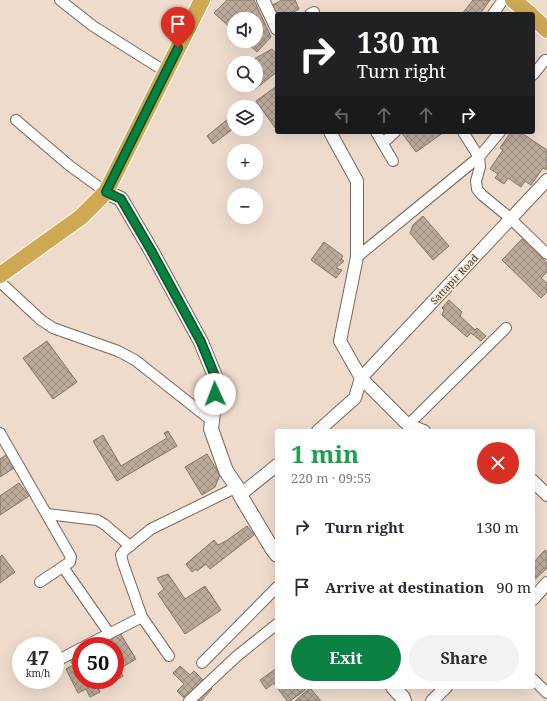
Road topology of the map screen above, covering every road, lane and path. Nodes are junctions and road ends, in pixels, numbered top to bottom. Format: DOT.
graph roads {
  1 [pos="60,0"];
  2 [pos="202,0"];
  3 [pos="263,0"];
  4 [pos="503,0"];
  5 [pos="494,12"];
  6 [pos="535,20"];
  7 [pos="275,25"];
  8 [pos="547,30"];
  9 [pos="547,60"];
  10 [pos="166,72"];
  11 [pos="535,72"];
  12 [pos="16,120"];
  13 [pos="331,134"];
  14 [pos="377,134"];
  15 [pos="394,134"];
  16 [pos="464,134"];
  17 [pos="498,134"];
  18 [pos="383,143"];
  19 [pos="479,157"];
  20 [pos="393,161"];
  21 [pos="547,180"];
  22 [pos="106,192"];
  23 [pos="510,218"];
  24 [pos="547,254"];
  25 [pos="357,257"];
  26 [pos="0,275"];
  27 [pos="0,282"];
  28 [pos="506,328"];
  29 [pos="361,378"];
  30 [pos="212,421"];
  31 [pos="408,425"];
  32 [pos="320,429"];
  33 [pos="419,429"];
  34 [pos="0,433"];
  35 [pos="275,466"];
  36 [pos="535,483"];
  37 [pos="239,491"];
  38 [pos="547,495"];
  39 [pos="46,514"];
  40 [pos="130,546"];
  41 [pos="275,552"];
  42 [pos="63,567"];
  43 [pos="40,582"];
  44 [pos="547,583"];
  45 [pos="275,589"];
  46 [pos="535,597"];
  47 [pos="142,617"];
  48 [pos="275,626"];
  49 [pos="109,633"];
  50 [pos="102,637"];
  51 [pos="169,656"];
  52 [pos="202,664"];
  53 [pos="535,681"];
  54 [pos="395,689"];
  55 [pos="444,689"];
  56 [pos="547,693"];
  57 [pos="188,701"];
  58 [pos="404,701"];
  59 [pos="432,701"];
  1 -- 10 [label="street"];
  2 -- 10 [label="highway"];
  3 -- 7 [label="street"];
  4 -- 5 [label="street"];
  6 -- 8 [label="highway"];
  9 -- 11 [label="street"];
  10 -- 22 [label="highway"];
  12 -- 22 [label="street"];
  13 -- 25 [label="street"];
  14 -- 18 [label="street"];
  15 -- 18 [label="street"];
  16 -- 19 [label="street"];
  17 -- 19 [label="street"];
  18 -- 20 [label="street"];
  19 -- 23 [label="street"];
  19 -- 25 [label="street"];
  21 -- 23 [label="street, Sattapir Road"];
  22 -- 26 [label="highway"];
  22 -- 30 [label="main road"];
  23 -- 24 [label="street"];
  23 -- 29 [label="street, Sattapir Road"];
  25 -- 29 [label="street"];
  27 -- 30 [label="street"];
  28 -- 31 [label="street"];
  29 -- 31 [label="street"];
  29 -- 32 [label="street"];
  30 -- 37 [label="main road"];
  31 -- 33 [label="street"];
  34 -- 39 [label="street"];
  35 -- 37 [label="street"];
  36 -- 38 [label="street"];
  37 -- 40 [label="street"];
  37 -- 41 [label="main road"];
  39 -- 40 [label="street"];
  39 -- 42 [label="street"];
  40 -- 47 [label="street"];
  42 -- 43 [label="street"];
  42 -- 49 [label="street"];
  44 -- 46 [label="street"];
  45 -- 52 [label="street"];
  47 -- 49 [label="street"];
  47 -- 51 [label="street"];
  48 -- 57 [label="street"];
  49 -- 50 [label="street"];
  53 -- 56 [label="street"];
  54 -- 58 [label="main road"];
  55 -- 59 [label="street"];
}
